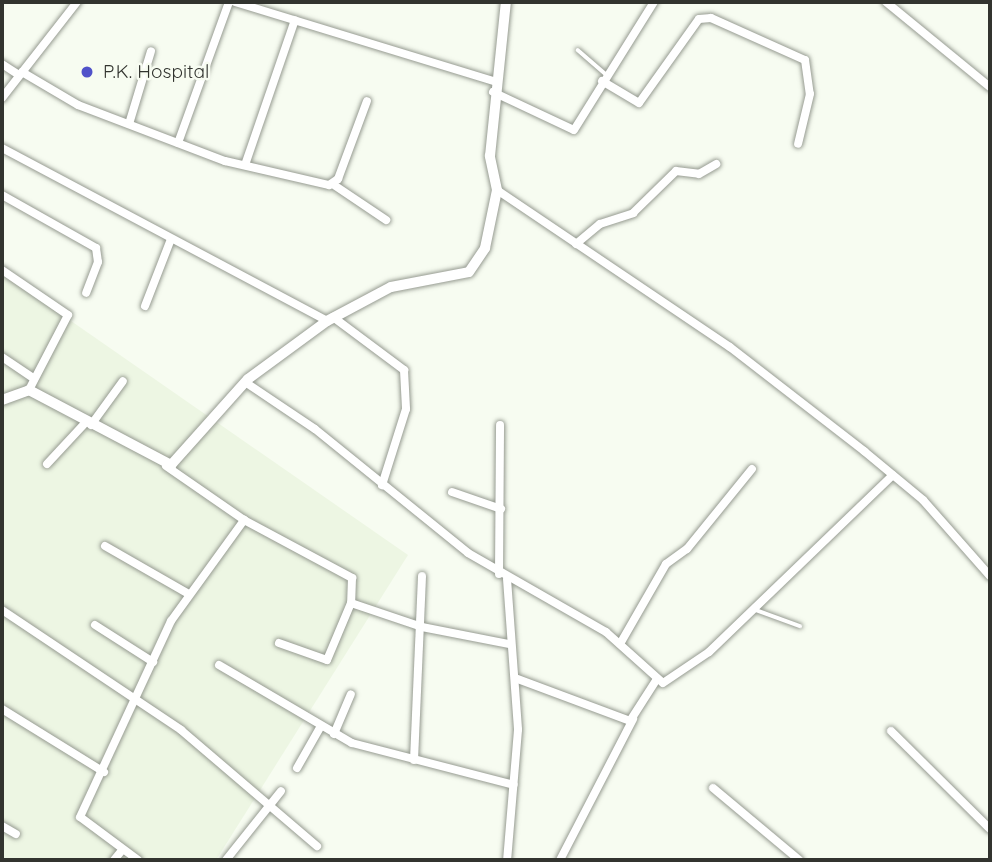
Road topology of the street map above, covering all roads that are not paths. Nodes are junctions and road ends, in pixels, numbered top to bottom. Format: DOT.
graph roads {
  1 [pos="77,2"];
  2 [pos="229,2"];
  3 [pos="235,2"];
  4 [pos="506,2"];
  5 [pos="654,2"];
  6 [pos="886,2"];
  7 [pos="295,20"];
  8 [pos="578,50"];
  9 [pos="151,51"];
  10 [pos="2,64"];
  11 [pos="20,74"];
  12 [pos="604,78"];
  13 [pos="493,86"];
  14 [pos="990,87"];
  15 [pos="2,97"];
  16 [pos="367,101"];
  17 [pos="129,124"];
  18 [pos="178,143"];
  19 [pos="798,144"];
  20 [pos="2,148"];
  21 [pos="716,164"];
  22 [pos="244,165"];
  23 [pos="334,185"];
  24 [pos="498,190"];
  25 [pos="2,195"];
  26 [pos="386,220"];
  27 [pos="171,239"];
  28 [pos="576,244"];
  29 [pos="2,270"];
  30 [pos="86,293"];
  31 [pos="145,306"];
  32 [pos="330,319"];
  33 [pos="2,357"];
  34 [pos="32,377"];
  35 [pos="123,381"];
  36 [pos="245,382"];
  37 [pos="29,390"];
  38 [pos="2,400"];
  39 [pos="89,423"];
  40 [pos="500,425"];
  41 [pos="47,464"];
  42 [pos="166,466"];
  43 [pos="752,468"];
  44 [pos="893,475"];
  45 [pos="382,485"];
  46 [pos="452,492"];
  47 [pos="500,509"];
  48 [pos="244,520"];
  49 [pos="105,546"];
  50 [pos="422,576"];
  51 [pos="503,576"];
  52 [pos="990,576"];
  53 [pos="187,593"];
  54 [pos="351,603"];
  55 [pos="754,609"];
  56 [pos="2,610"];
  57 [pos="95,625"];
  58 [pos="422,626"];
  59 [pos="800,626"];
  60 [pos="279,643"];
  61 [pos="620,643"];
  62 [pos="509,644"];
  63 [pos="153,662"];
  64 [pos="219,665"];
  65 [pos="515,678"];
  66 [pos="657,679"];
  67 [pos="351,694"];
  68 [pos="136,700"];
  69 [pos="2,709"];
  70 [pos="633,719"];
  71 [pos="321,726"];
  72 [pos="891,731"];
  73 [pos="334,734"];
  74 [pos="414,760"];
  75 [pos="297,768"];
  76 [pos="104,772"];
  77 [pos="514,785"];
  78 [pos="713,788"];
  79 [pos="281,791"];
  80 [pos="267,807"];
  81 [pos="2,826"];
  82 [pos="990,829"];
  83 [pos="16,834"];
  84 [pos="317,846"];
  85 [pos="122,850"];
  86 [pos="114,860"];
  87 [pos="138,860"];
  88 [pos="226,860"];
  89 [pos="507,860"];
  90 [pos="560,860"];
  91 [pos="799,860"];
  1 -- 11 [label="street"];
  2 -- 18 [label="street"];
  3 -- 7 [label="street"];
  4 -- 13 [label="street"];
  5 -- 12 [label="street"];
  6 -- 14 [label="street"];
  7 -- 13 [label="street"];
  7 -- 22 [label="street"];
  8 -- 12 [label="lane"];
  9 -- 17 [label="street"];
  10 -- 11 [label="street"];
  11 -- 15 [label="street"];
  11 -- 17 [label="street"];
  12 -- 13 [label="street"];
  12 -- 19 [label="street"];
  13 -- 24 [label="street"];
  16 -- 23 [label="street"];
  17 -- 18 [label="street"];
  18 -- 22 [label="street"];
  20 -- 27 [label="street"];
  21 -- 28 [label="street"];
  22 -- 23 [label="street"];
  23 -- 26 [label="street"];
  24 -- 28 [label="street"];
  24 -- 32 [label="street"];
  25 -- 30 [label="street"];
  27 -- 31 [label="street"];
  27 -- 32 [label="street"];
  28 -- 44 [label="street"];
  29 -- 34 [label="street"];
  32 -- 36 [label="street"];
  32 -- 45 [label="street"];
  33 -- 34 [label="street"];
  34 -- 37 [label="street"];
  35 -- 39 [label="street"];
  36 -- 42 [label="street"];
  36 -- 45 [label="street"];
  37 -- 38 [label="street"];
  37 -- 39 [label="street"];
  39 -- 41 [label="street"];
  39 -- 42 [label="street"];
  40 -- 47 [label="street"];
  42 -- 48 [label="street"];
  43 -- 61 [label="street"];
  44 -- 52 [label="street"];
  44 -- 55 [label="street"];
  45 -- 51 [label="street"];
  46 -- 47 [label="street"];
  47 -- 51 [label="street"];
  48 -- 53 [label="street"];
  48 -- 54 [label="street"];
  49 -- 53 [label="street"];
  50 -- 58 [label="street"];
  51 -- 61 [label="street"];
  51 -- 62 [label="street"];
  53 -- 63 [label="street"];
  54 -- 58 [label="street"];
  54 -- 60 [label="street"];
  55 -- 59 [label="lane"];
  55 -- 66 [label="street"];
  56 -- 68 [label="street"];
  57 -- 63 [label="street"];
  58 -- 62 [label="street"];
  58 -- 74 [label="street"];
  61 -- 66 [label="street"];
  62 -- 65 [label="street"];
  63 -- 68 [label="street"];
  64 -- 71 [label="street"];
  65 -- 70 [label="street"];
  65 -- 77 [label="street"];
  66 -- 70 [label="street"];
  67 -- 73 [label="street"];
  68 -- 76 [label="street"];
  68 -- 80 [label="street"];
  69 -- 76 [label="street"];
  70 -- 90 [label="street"];
  71 -- 73 [label="street"];
  71 -- 75 [label="street"];
  72 -- 82 [label="street"];
  73 -- 74 [label="street"];
  74 -- 77 [label="street"];
  76 -- 85 [label="street"];
  77 -- 89 [label="street"];
  78 -- 91 [label="street"];
  79 -- 80 [label="street"];
  80 -- 84 [label="street"];
  80 -- 88 [label="street"];
  81 -- 83 [label="street"];
  85 -- 86 [label="street"];
  85 -- 87 [label="street"];
}
